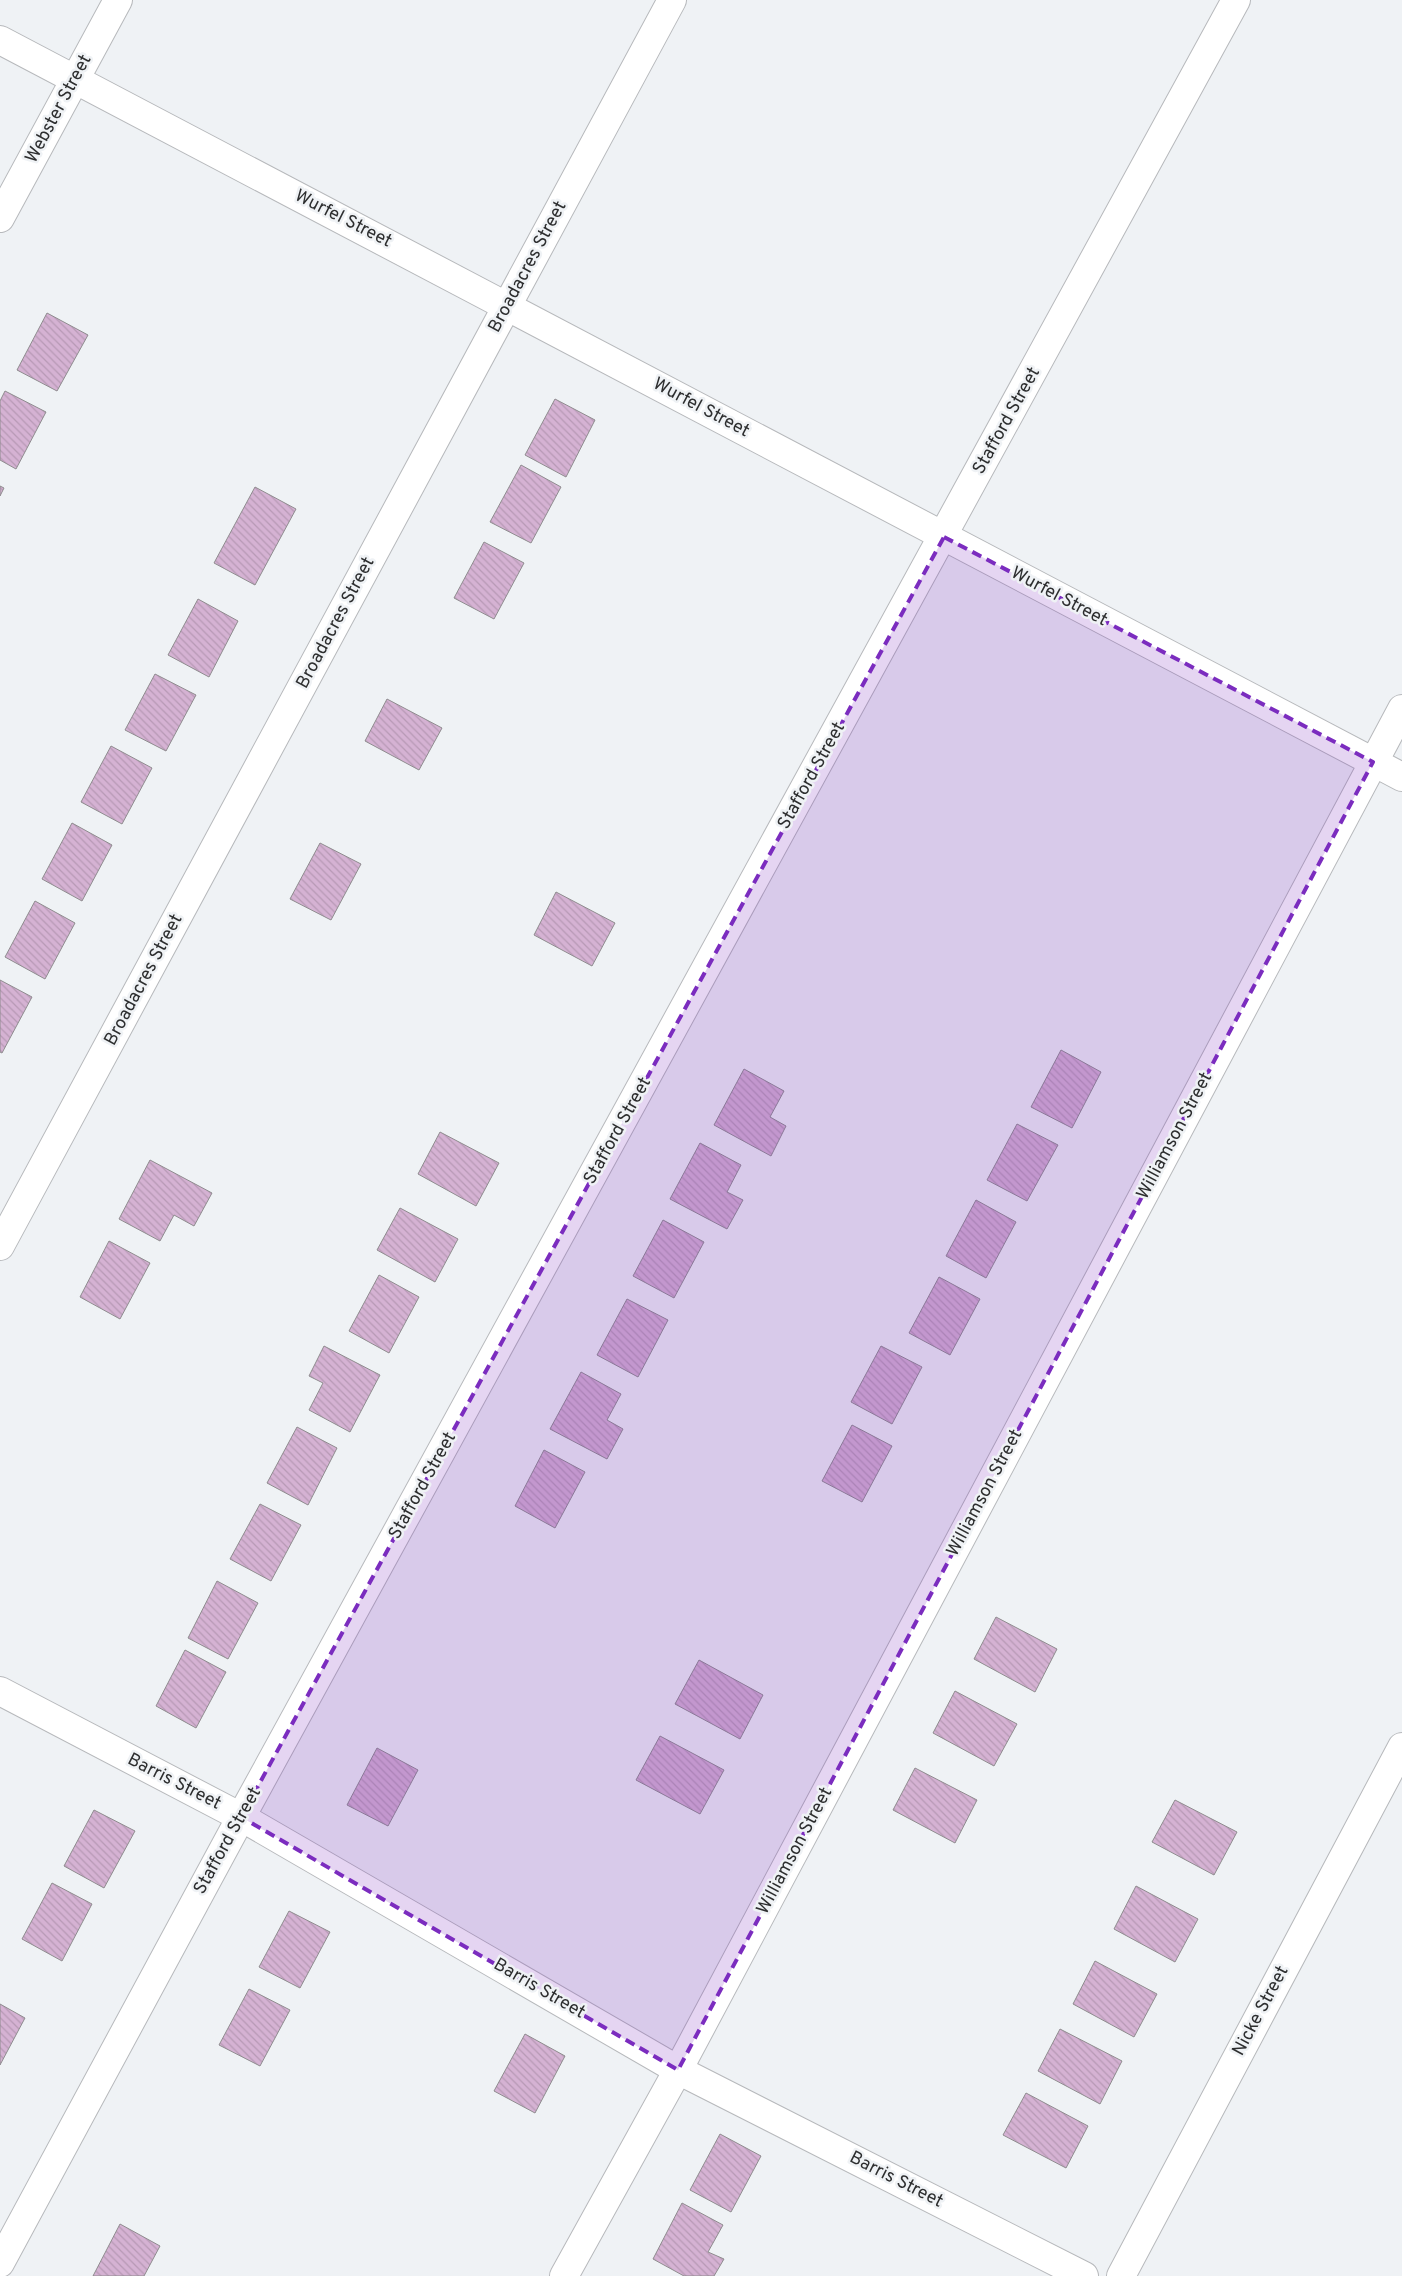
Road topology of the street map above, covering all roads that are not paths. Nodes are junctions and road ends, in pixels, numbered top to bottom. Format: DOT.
graph roads {
  1 [pos="118,0"];
  2 [pos="672,0"];
  3 [pos="1236,0"];
  4 [pos="0,40"];
  5 [pos="74,80"];
  6 [pos="0,218"];
  7 [pos="508,305"];
  8 [pos="944,537"];
  9 [pos="1402,709"];
  10 [pos="1373,762"];
  11 [pos="1402,777"];
  12 [pos="0,1246"];
  13 [pos="0,1691"];
  14 [pos="1402,1747"];
  15 [pos="241,1817"];
  16 [pos="678,2070"];
  17 [pos="0,2263"];
  18 [pos="564,2276"];
  19 [pos="1084,2276"];
  20 [pos="1121,2276"];
  1 -- 5 [label="street, Webster Street"];
  2 -- 7 [label="street, Broadacres Street"];
  3 -- 8 [label="street, Stafford Street"];
  4 -- 5 [label="street, Wurfel Street"];
  5 -- 6 [label="street, Webster Street"];
  5 -- 7 [label="street, Wurfel Street"];
  7 -- 8 [label="street, Wurfel Street"];
  7 -- 12 [label="street, Broadacres Street"];
  8 -- 10 [label="street, Wurfel Street"];
  8 -- 15 [label="street, Stafford Street"];
  9 -- 10 [label="street, Williamson Street"];
  10 -- 11 [label="street, Wurfel Street"];
  10 -- 16 [label="street, Williamson Street"];
  13 -- 15 [label="street, Barris Street"];
  14 -- 20 [label="street, Nicke Street"];
  15 -- 16 [label="street, Barris Street"];
  15 -- 17 [label="street, Stafford Street"];
  16 -- 18 [label="street, Williamson Street"];
  16 -- 19 [label="street, Barris Street"];
}
